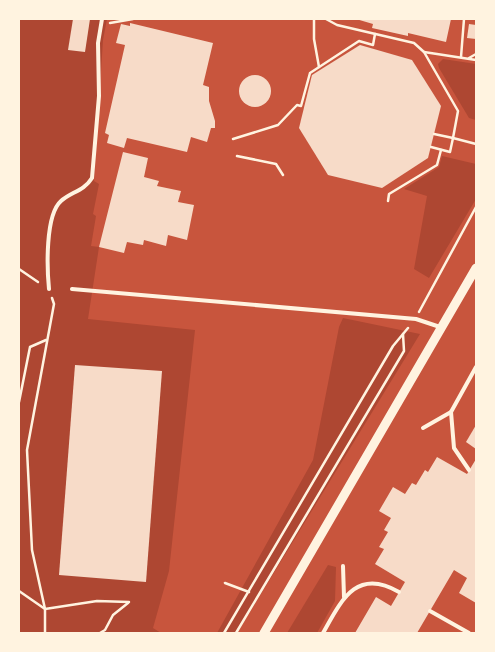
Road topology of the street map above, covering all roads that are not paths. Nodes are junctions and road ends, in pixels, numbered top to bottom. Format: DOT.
graph roads {
  1 [pos="102,19"];
  2 [pos="476,268"];
  3 [pos="49,289"];
  4 [pos="72,289"];
  5 [pos="440,327"];
  6 [pos="476,367"];
  7 [pos="451,412"];
  8 [pos="423,428"];
  9 [pos="469,470"];
  10 [pos="343,566"];
  11 [pos="399,592"];
  12 [pos="344,597"];
  13 [pos="430,611"];
  14 [pos="264,633"];
  15 [pos="323,633"];
  16 [pos="469,633"];
  1 -- 3 [label="lane"];
  2 -- 5 [label="street"];
  4 -- 5 [label="lane"];
  5 -- 14 [label="street"];
  6 -- 7 [label="lane"];
  7 -- 8 [label="lane"];
  7 -- 9 [label="lane"];
  10 -- 12 [label="lane"];
  11 -- 12 [label="lane"];
  12 -- 15 [label="lane"];
  13 -- 16 [label="lane"];
}
